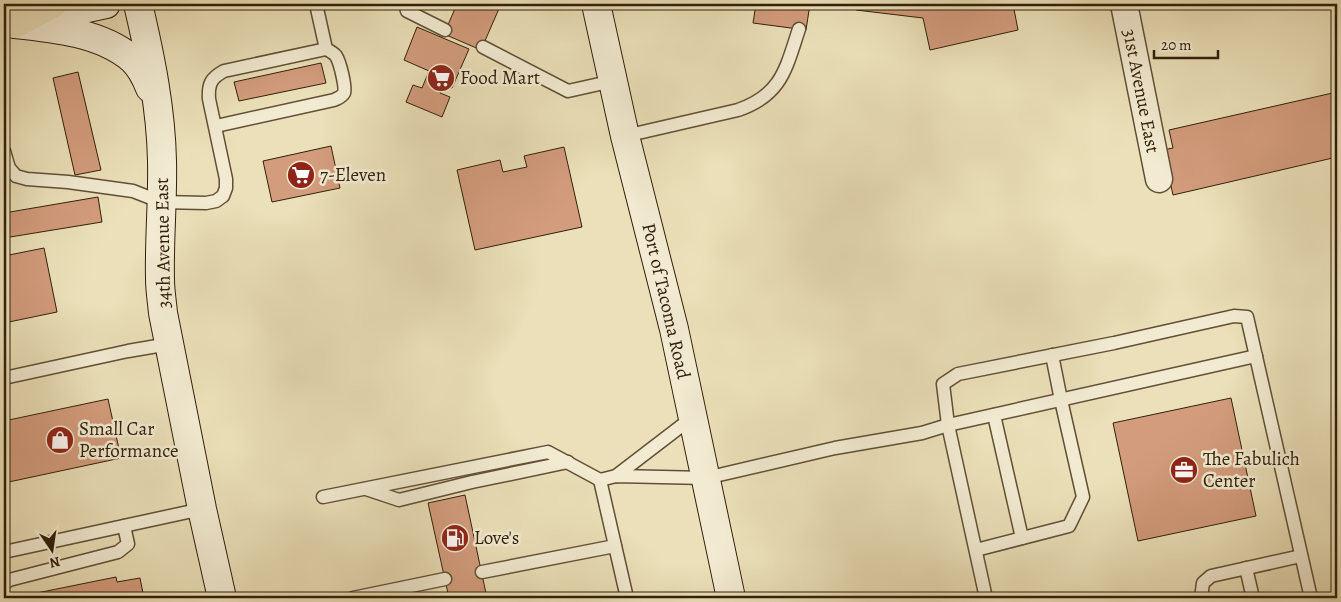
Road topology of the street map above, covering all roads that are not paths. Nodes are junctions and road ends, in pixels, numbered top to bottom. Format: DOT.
graph roads {
  1 [pos="52,4"];
  2 [pos="106,4"];
  3 [pos="138,4"];
  4 [pos="316,4"];
  5 [pos="405,4"];
  6 [pos="596,4"];
  7 [pos="1124,4"];
  8 [pos="10,25"];
  9 [pos="799,29"];
  10 [pos="445,30"];
  11 [pos="483,47"];
  12 [pos="326,49"];
  13 [pos="613,81"];
  14 [pos="157,105"];
  15 [pos="216,126"];
  16 [pos="625,136"];
  17 [pos="4,151"];
  18 [pos="1159,179"];
  19 [pos="161,202"];
  20 [pos="169,344"];
  21 [pos="1052,355"];
  22 [pos="1256,356"];
  23 [pos="4,378"];
  24 [pos="1060,400"];
  25 [pos="994,415"];
  26 [pos="693,416"];
  27 [pos="948,425"];
  28 [pos="568,462"];
  29 [pos="616,476"];
  30 [pos="706,478"];
  31 [pos="600,480"];
  32 [pos="365,488"];
  33 [pos="323,497"];
  34 [pos="202,509"];
  35 [pos="124,526"];
  36 [pos="1022,538"];
  37 [pos="615,546"];
  38 [pos="976,550"];
  39 [pos="4,552"];
  40 [pos="1301,556"];
  41 [pos="1246,568"];
  42 [pos="482,572"];
  43 [pos="444,580"];
  44 [pos="4,584"];
  45 [pos="222,598"];
  46 [pos="354,598"];
  47 [pos="627,598"];
  48 [pos="732,598"];
  49 [pos="986,598"];
  50 [pos="1201,598"];
  51 [pos="1253,598"];
  52 [pos="1311,598"];
  1 -- 8 [label="highway"];
  2 -- 8 [label="main road"];
  3 -- 14 [label="main road, 34th Avenue East"];
  4 -- 12 [label="lane"];
  5 -- 10 [label="lane"];
  6 -- 13 [label="main road, Port of Tacoma Road"];
  7 -- 18 [label="street, 31st Avenue East"];
  8 -- 14 [label="main road"];
  9 -- 16 [label="lane"];
  11 -- 13 [label="lane"];
  12 -- 15 [label="lane"];
  12 -- 15 [label="lane"];
  13 -- 16 [label="main road, Port of Tacoma Road"];
  14 -- 19 [label="main road, 34th Avenue East"];
  15 -- 19 [label="lane"];
  16 -- 26 [label="main road, Port of Tacoma Road"];
  17 -- 19 [label="lane"];
  19 -- 20 [label="main road, 34th Avenue East"];
  20 -- 23 [label="lane"];
  20 -- 34 [label="main road, 34th Avenue East"];
  21 -- 22 [label="lane"];
  21 -- 24 [label="lane"];
  21 -- 27 [label="lane"];
  22 -- 24 [label="lane"];
  22 -- 40 [label="lane"];
  24 -- 25 [label="lane"];
  24 -- 36 [label="lane"];
  25 -- 27 [label="lane"];
  25 -- 36 [label="lane"];
  26 -- 29 [label="lane"];
  26 -- 30 [label="main road, Port of Tacoma Road"];
  27 -- 30 [label="lane"];
  27 -- 38 [label="lane"];
  28 -- 31 [label="lane"];
  28 -- 32 [label="lane"];
  28 -- 32 [label="lane"];
  29 -- 30 [label="lane"];
  29 -- 31 [label="lane"];
  30 -- 48 [label="main road, Port of Tacoma Road"];
  31 -- 37 [label="lane"];
  32 -- 33 [label="lane"];
  34 -- 35 [label="lane"];
  34 -- 45 [label="main road, 34th Avenue East"];
  35 -- 39 [label="lane"];
  35 -- 44 [label="lane"];
  36 -- 38 [label="lane"];
  37 -- 42 [label="lane"];
  37 -- 47 [label="lane"];
  38 -- 49 [label="lane"];
  40 -- 41 [label="lane"];
  40 -- 52 [label="lane"];
  41 -- 50 [label="lane"];
  41 -- 51 [label="lane"];
  43 -- 46 [label="lane"];
}
